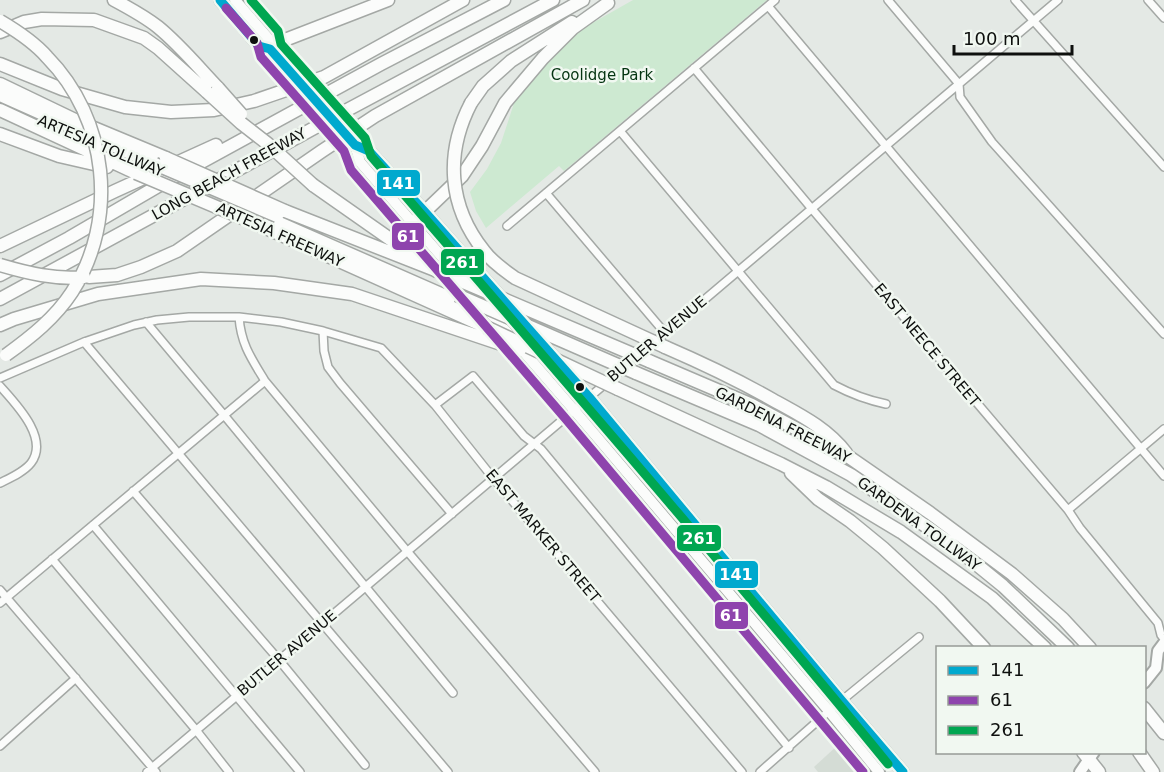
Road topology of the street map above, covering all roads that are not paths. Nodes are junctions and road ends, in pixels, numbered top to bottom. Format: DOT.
graph roads {
  1 [pos="114,0"];
  2 [pos="220,0"];
  3 [pos="235,0"];
  4 [pos="388,0"];
  5 [pos="464,0"];
  6 [pos="504,0"];
  7 [pos="553,0"];
  8 [pos="583,0"];
  9 [pos="775,0"];
  10 [pos="888,0"];
  11 [pos="1015,0"];
  12 [pos="1058,0"];
  13 [pos="1148,0"];
  14 [pos="611,2"];
  15 [pos="768,6"];
  16 [pos="1164,18"];
  17 [pos="0,21"];
  18 [pos="1033,21"];
  19 [pos="0,32"];
  20 [pos="270,49"];
  21 [pos="0,64"];
  22 [pos="381,64"];
  23 [pos="694,68"];
  24 [pos="0,84"];
  25 [pos="959,84"];
  26 [pos="212,90"];
  27 [pos="0,95"];
  28 [pos="0,101"];
  29 [pos="0,110"];
  30 [pos="620,131"];
  31 [pos="0,134"];
  32 [pos="0,142"];
  33 [pos="355,145"];
  34 [pos="885,146"];
  35 [pos="49,153"];
  36 [pos="157,163"];
  37 [pos="1164,167"];
  38 [pos="136,173"];
  39 [pos="546,193"];
  40 [pos="812,209"];
  41 [pos="425,212"];
  42 [pos="273,218"];
  43 [pos="413,223"];
  44 [pos="507,226"];
  45 [pos="0,246"];
  46 [pos="0,265"];
  47 [pos="435,270"];
  48 [pos="738,271"];
  49 [pos="0,275"];
  50 [pos="457,295"];
  51 [pos="0,299"];
  52 [pos="466,305"];
  53 [pos="240,317"];
  54 [pos="146,322"];
  55 [pos="0,326"];
  56 [pos="323,331"];
  57 [pos="665,333"];
  58 [pos="1164,334"];
  59 [pos="84,342"];
  60 [pos="3,356"];
  61 [pos="559,362"];
  62 [pos="634,375"];
  63 [pos="0,378"];
  64 [pos="265,381"];
  65 [pos="0,386"];
  66 [pos="589,398"];
  67 [pos="886,404"];
  68 [pos="435,405"];
  69 [pos="574,410"];
  70 [pos="224,415"];
  71 [pos="1164,429"];
  72 [pos="535,443"];
  73 [pos="1140,448"];
  74 [pos="178,453"];
  75 [pos="849,457"];
  76 [pos="781,464"];
  77 [pos="1164,476"];
  78 [pos="493,478"];
  79 [pos="0,483"];
  80 [pos="133,491"];
  81 [pos="1068,510"];
  82 [pos="452,514"];
  83 [pos="93,525"];
  84 [pos="407,551"];
  85 [pos="52,559"];
  86 [pos="963,577"];
  87 [pos="365,587"];
  88 [pos="0,590"];
  89 [pos="7,598"];
  90 [pos="0,603"];
  91 [pos="322,623"];
  92 [pos="1161,624"];
  93 [pos="919,638"];
  94 [pos="1164,641"];
  95 [pos="982,646"];
  96 [pos="1043,646"];
  97 [pos="1066,646"];
  98 [pos="1088,646"];
  99 [pos="279,660"];
  100 [pos="1160,667"];
  101 [pos="76,678"];
  102 [pos="1146,681"];
  103 [pos="453,693"];
  104 [pos="236,696"];
  105 [pos="842,701"];
  106 [pos="1146,710"];
  107 [pos="829,711"];
  108 [pos="196,730"];
  109 [pos="1162,730"];
  110 [pos="0,746"];
  111 [pos="789,748"];
  112 [pos="1140,754"];
  113 [pos="1089,755"];
  114 [pos="366,765"];
  115 [pos="152,770"];
  116 [pos="229,772"];
  117 [pos="300,772"];
  118 [pos="448,772"];
  119 [pos="595,772"];
  120 [pos="742,772"];
  121 [pos="760,772"];
  122 [pos="879,772"];
  123 [pos="903,772"];
  124 [pos="1080,772"];
  125 [pos="1099,772"];
  126 [pos="1153,772"];
  1 -- 26 [label="highway"];
  2 -- 20 [label="main road"];
  3 -- 20 [label="main road"];
  4 -- 20 [label="highway"];
  5 -- 21 [label="highway"];
  6 -- 22 [label="highway, LONG BEACH FREEWAY"];
  7 -- 51 [label="highway, LONG BEACH FREEWAY"];
  8 -- 46 [label="highway, bridge"];
  9 -- 15 [label="street"];
  10 -- 25 [label="street"];
  11 -- 18 [label="street"];
  12 -- 18 [label="street, BUTLER AVENUE"];
  13 -- 16 [label="street"];
  14 -- 41 [label="highway"];
  14 -- 75 [label="highway, bridge"];
  15 -- 23 [label="street"];
  15 -- 34 [label="street"];
  17 -- 60 [label="highway, bridge"];
  18 -- 25 [label="street, BUTLER AVENUE"];
  18 -- 37 [label="street"];
  19 -- 26 [label="highway"];
  20 -- 33 [label="main road, bridge"];
  22 -- 45 [label="highway"];
  22 -- 49 [label="highway, LONG BEACH FREEWAY"];
  23 -- 30 [label="street"];
  23 -- 40 [label="street, EAST NEECE STREET"];
  24 -- 36 [label="highway, ARTESIA FREEWAY"];
  25 -- 34 [label="street, BUTLER AVENUE"];
  25 -- 58 [label="street"];
  26 -- 47 [label="highway, bridge"];
  27 -- 36 [label="highway, ARTESIA TOLLWAY"];
  28 -- 36 [label="highway, ARTESIA TOLLWAY"];
  29 -- 38 [label="highway, ARTESIA FREEWAY"];
  30 -- 39 [label="street"];
  30 -- 48 [label="street"];
  31 -- 35 [label="highway"];
  32 -- 35 [label="highway"];
  33 -- 41 [label="main road"];
  33 -- 43 [label="main road"];
  34 -- 40 [label="street, BUTLER AVENUE"];
  34 -- 73 [label="street"];
  35 -- 38 [label="highway"];
  36 -- 42 [label="highway, ARTESIA TOLLWAY"];
  36 -- 42 [label="highway, ARTESIA FREEWAY, bridge"];
  38 -- 42 [label="highway, ARTESIA FREEWAY, bridge"];
  39 -- 44 [label="street"];
  39 -- 57 [label="street"];
  40 -- 48 [label="street, BUTLER AVENUE"];
  40 -- 81 [label="street, EAST NEECE STREET"];
  41 -- 43 [label="highway"];
  41 -- 66 [label="main road"];
  42 -- 47 [label="highway, ARTESIA FREEWAY"];
  42 -- 50 [label="highway, ARTESIA TOLLWAY"];
  42 -- 52 [label="highway, ARTESIA TOLLWAY"];
  42 -- 61 [label="highway, ARTESIA FREEWAY, bridge"];
  43 -- 69 [label="main road"];
  47 -- 75 [label="highway, GARDENA FREEWAY, bridge"];
  48 -- 57 [label="street, BUTLER AVENUE"];
  48 -- 67 [label="street"];
  50 -- 62 [label="highway, GARDENA TOLLWAY, bridge"];
  52 -- 62 [label="highway, GARDENA TOLLWAY"];
  53 -- 54 [label="street, EAST MARKER STREET"];
  53 -- 56 [label="street, EAST MARKER STREET"];
  53 -- 64 [label="street"];
  54 -- 59 [label="street, EAST MARKER STREET"];
  54 -- 70 [label="street"];
  55 -- 61 [label="highway, bridge"];
  56 -- 68 [label="street, EAST MARKER STREET"];
  56 -- 82 [label="street"];
  57 -- 66 [label="street, BUTLER AVENUE"];
  59 -- 63 [label="street, EAST MARKER STREET"];
  59 -- 74 [label="street"];
  61 -- 76 [label="highway, bridge"];
  62 -- 86 [label="highway, GARDENA TOLLWAY"];
  62 -- 97 [label="highway, GARDENA TOLLWAY"];
  64 -- 70 [label="street"];
  64 -- 84 [label="street"];
  65 -- 79 [label="street"];
  66 -- 69 [label="street, BUTLER AVENUE"];
  66 -- 105 [label="main road"];
  68 -- 72 [label="street"];
  68 -- 78 [label="street, EAST MARKER STREET"];
  69 -- 72 [label="street, BUTLER AVENUE"];
  69 -- 107 [label="main road"];
  70 -- 74 [label="street"];
  70 -- 87 [label="street"];
  71 -- 73 [label="street"];
  72 -- 78 [label="street, BUTLER AVENUE"];
  72 -- 111 [label="street"];
  73 -- 77 [label="street"];
  73 -- 81 [label="street"];
  74 -- 80 [label="street"];
  74 -- 91 [label="street"];
  75 -- 98 [label="highway, GARDENA FREEWAY"];
  76 -- 86 [label="highway"];
  76 -- 95 [label="highway"];
  78 -- 82 [label="street, BUTLER AVENUE"];
  78 -- 120 [label="street, EAST MARKER STREET"];
  80 -- 83 [label="street"];
  80 -- 99 [label="street"];
  81 -- 92 [label="street, EAST NEECE STREET"];
  82 -- 84 [label="street, BUTLER AVENUE"];
  83 -- 85 [label="street"];
  83 -- 104 [label="street"];
  84 -- 87 [label="street, BUTLER AVENUE"];
  84 -- 119 [label="street"];
  85 -- 89 [label="street"];
  85 -- 108 [label="street"];
  86 -- 96 [label="highway"];
  87 -- 91 [label="street, BUTLER AVENUE"];
  87 -- 103 [label="street"];
  88 -- 89 [label="street"];
  89 -- 90 [label="street"];
  89 -- 101 [label="street"];
  91 -- 99 [label="street, BUTLER AVENUE"];
  91 -- 118 [label="street"];
  92 -- 94 [label="street, EAST NEECE STREET"];
  93 -- 105 [label="street"];
  94 -- 100 [label="main road"];
  99 -- 104 [label="street, BUTLER AVENUE"];
  99 -- 114 [label="street"];
  100 -- 102 [label="main road"];
  101 -- 110 [label="street"];
  101 -- 115 [label="street"];
  104 -- 108 [label="street, BUTLER AVENUE"];
  104 -- 117 [label="street"];
  105 -- 107 [label="street"];
  105 -- 123 [label="main road"];
  106 -- 109 [label="highway"];
  107 -- 111 [label="street"];
  107 -- 122 [label="main road"];
  108 -- 115 [label="street, BUTLER AVENUE"];
  108 -- 116 [label="street"];
  111 -- 121 [label="street"];
  112 -- 126 [label="highway"];
  113 -- 124 [label="main road"];
  113 -- 125 [label="highway"];
}
